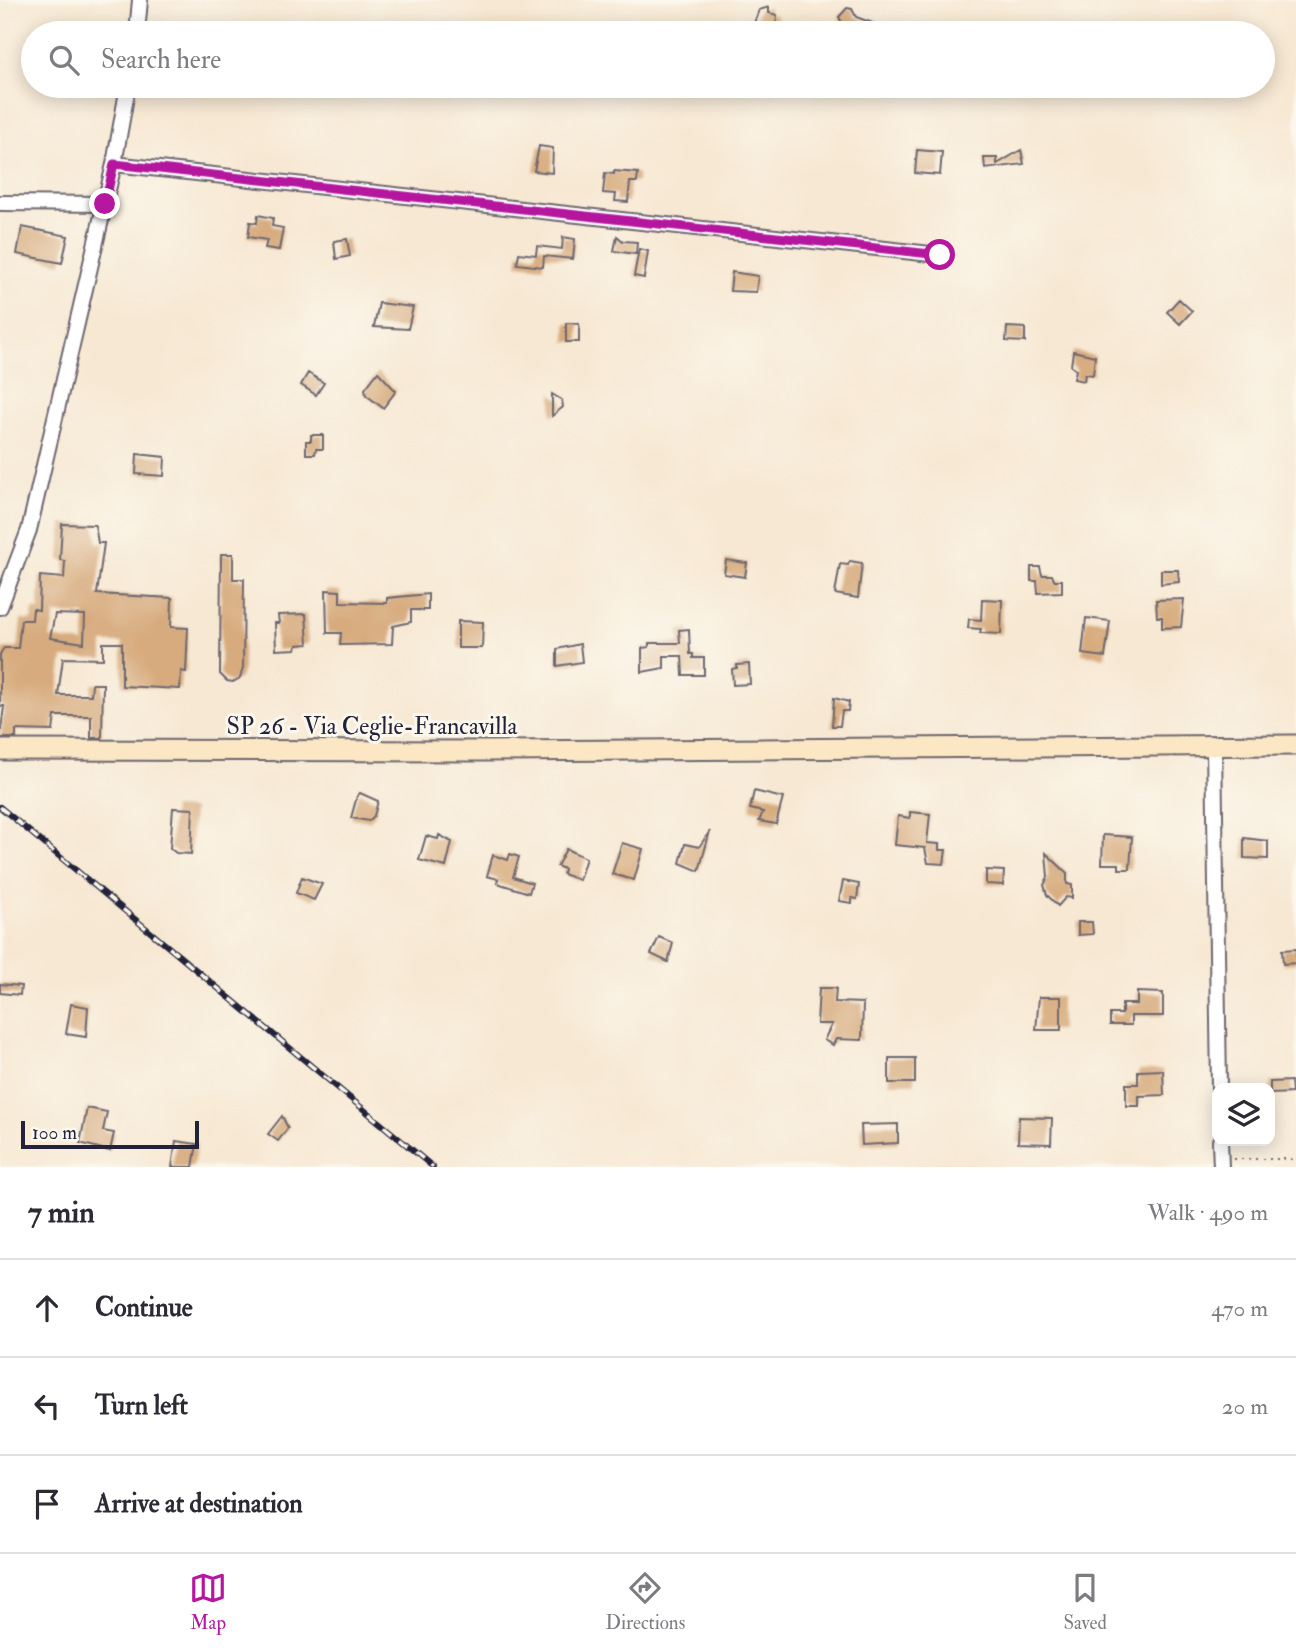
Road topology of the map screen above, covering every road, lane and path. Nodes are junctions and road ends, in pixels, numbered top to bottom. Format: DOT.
graph roads {
  1 [pos="141,0"];
  2 [pos="138,21"];
  3 [pos="126,98"];
  4 [pos="114,164"];
  5 [pos="0,202"];
  6 [pos="105,204"];
  7 [pos="940,255"];
  8 [pos="0,607"];
  9 [pos="1214,745"];
  10 [pos="1296,745"];
  11 [pos="0,750"];
  12 [pos="1219,1083"];
  13 [pos="1296,1160"];
  14 [pos="1220,1163"];
  1 -- 2 [label="street"];
  3 -- 4 [label="street"];
  4 -- 6 [label="street"];
  4 -- 7 [label="street"];
  5 -- 6 [label="street"];
  6 -- 8 [label="street"];
  9 -- 10 [label="main road, SP 26 - Via Ceglie-Francavilla"];
  9 -- 11 [label="main road, SP 26 - Via Ceglie-Francavilla"];
  9 -- 12 [label="street"];
  13 -- 14 [label="path"];
}
